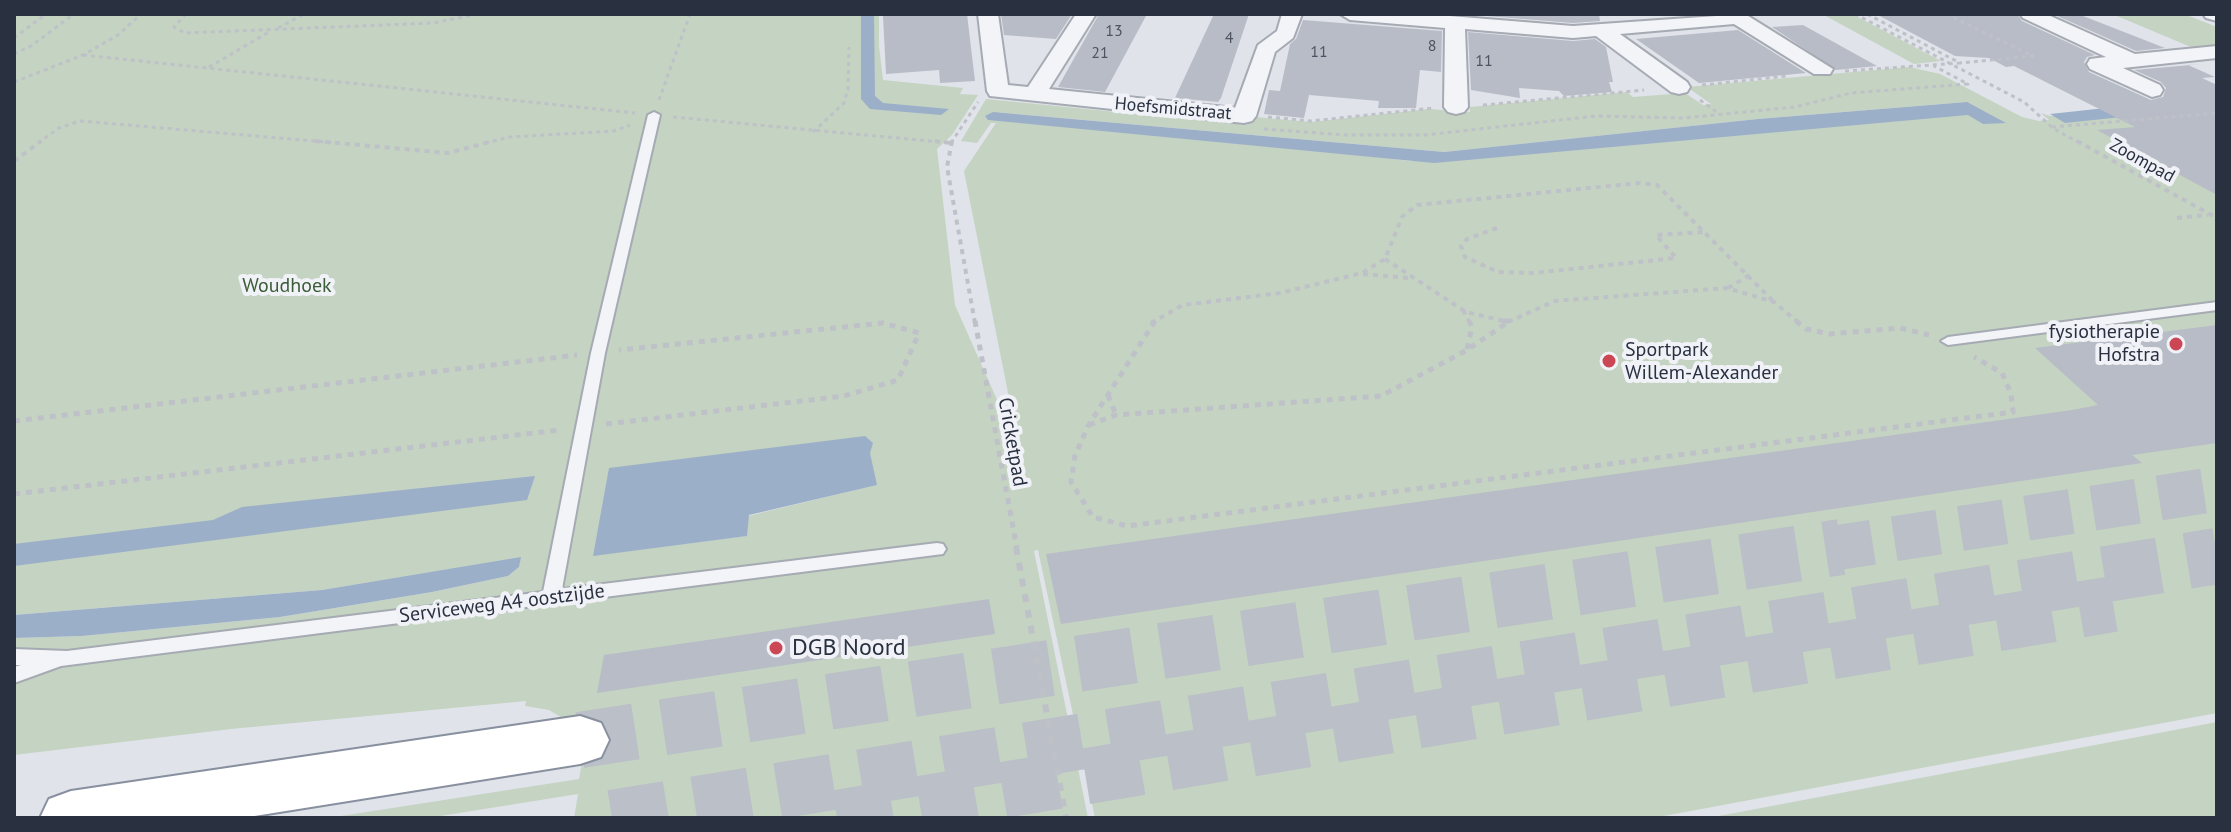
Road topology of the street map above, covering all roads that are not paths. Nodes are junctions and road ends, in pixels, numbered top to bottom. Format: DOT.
graph roads {
  1 [pos="988,14"];
  2 [pos="1086,14"];
  3 [pos="1292,14"];
  4 [pos="1350,14"];
  5 [pos="2030,14"];
  6 [pos="1734,16"];
  7 [pos="1494,20"];
  8 [pos="1455,22"];
  9 [pos="1601,30"];
  10 [pos="2217,52"];
  11 [pos="2133,61"];
  12 [pos="1832,70"];
  13 [pos="1679,87"];
  14 [pos="2152,90"];
  15 [pos="1034,96"];
  16 [pos="1456,107"];
  17 [pos="654,115"];
  18 [pos="2217,306"];
  19 [pos="1948,341"];
  20 [pos="937,549"];
  21 [pos="551,597"];
  22 [pos="14,657"];
  23 [pos="67,659"];
  24 [pos="14,675"];
  25 [pos="580,740"];
  26 [pos="71,818"];
  1 -- 15 [label="street, Hoefsmidstraat"];
  2 -- 15 [label="street"];
  3 -- 15 [label="street, Hoefsmidstraat"];
  4 -- 8 [label="street"];
  5 -- 11 [label="street"];
  6 -- 9 [label="street"];
  6 -- 12 [label="street"];
  7 -- 8 [label="street"];
  7 -- 9 [label="street"];
  8 -- 16 [label="street"];
  9 -- 13 [label="street"];
  10 -- 11 [label="street"];
  11 -- 14 [label="street"];
  17 -- 21 [label="lane"];
  18 -- 19 [label="lane"];
  20 -- 21 [label="lane, Serviceweg A4 oostzijde"];
  21 -- 23 [label="lane, Serviceweg A4 oostzijde"];
  22 -- 23 [label="lane, Serviceweg A4 oostzijde"];
  23 -- 24 [label="lane, Serviceweg A4 oostzijde"];
  25 -- 26 [label="highway"];
}
